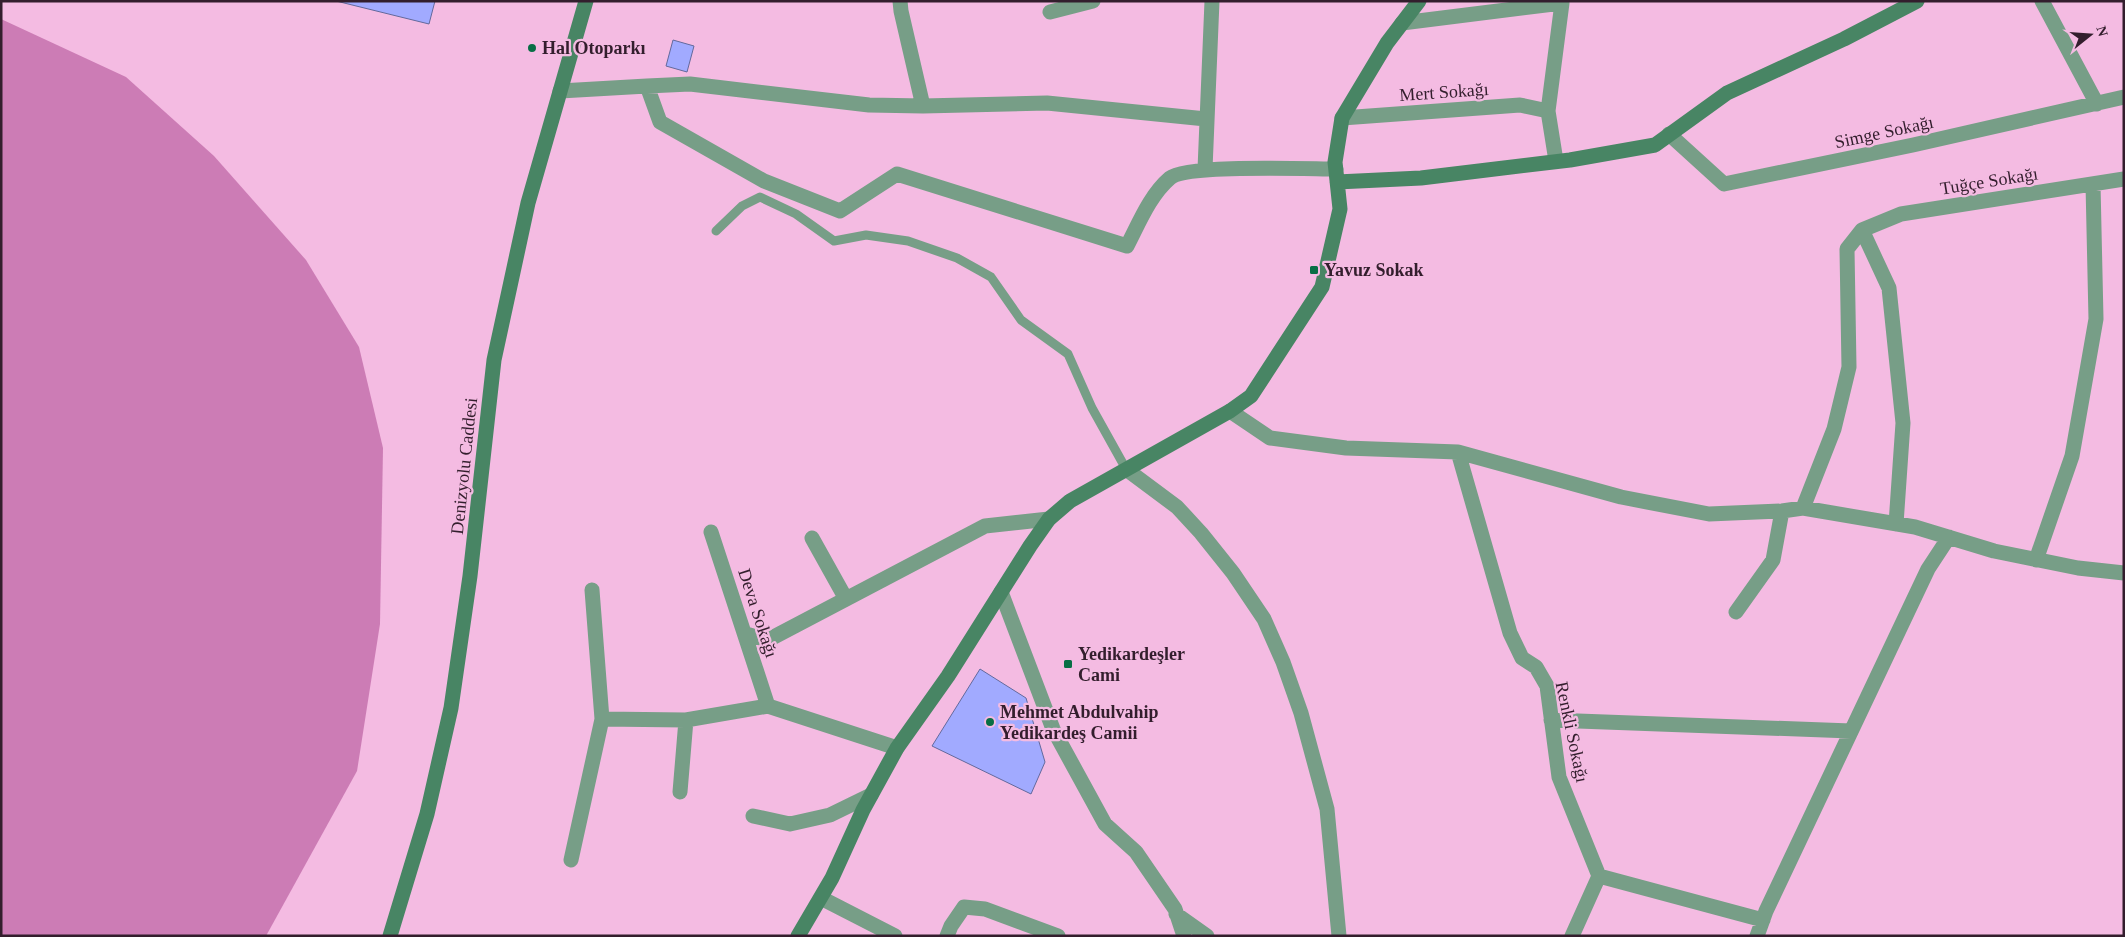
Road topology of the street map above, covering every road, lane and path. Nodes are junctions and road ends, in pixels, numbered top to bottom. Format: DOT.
graph roads {
  1 [pos="586,1"];
  2 [pos="900,1"];
  3 [pos="1212,1"];
  4 [pos="1419,1"];
  5 [pos="1917,1"];
  6 [pos="2042,1"];
  7 [pos="1090,2"];
  8 [pos="1050,12"];
  9 [pos="1402,23"];
  10 [pos="647,86"];
  11 [pos="560,91"];
  12 [pos="2124,97"];
  13 [pos="2097,104"];
  14 [pos="923,106"];
  15 [pos="1548,111"];
  16 [pos="1342,118"];
  17 [pos="1206,119"];
  18 [pos="1669,134"];
  19 [pos="1556,162"];
  20 [pos="1205,169"];
  21 [pos="1337,175"];
  22 [pos="2124,179"];
  23 [pos="2093,184"];
  24 [pos="1862,230"];
  25 [pos="716,231"];
  26 [pos="1230,411"];
  27 [pos="1458,452"];
  28 [pos="1126,469"];
  29 [pos="1803,508"];
  30 [pos="1782,511"];
  31 [pos="1049,519"];
  32 [pos="1896,524"];
  33 [pos="711,532"];
  34 [pos="812,538"];
  35 [pos="1949,538"];
  36 [pos="2036,560"];
  37 [pos="2124,573"];
  38 [pos="592,590"];
  39 [pos="1001,592"];
  40 [pos="846,599"];
  41 [pos="1736,612"];
  42 [pos="746,634"];
  43 [pos="768,706"];
  44 [pos="602,719"];
  45 [pos="686,720"];
  46 [pos="1551,720"];
  47 [pos="1851,731"];
  48 [pos="897,748"];
  49 [pos="680,792"];
  50 [pos="871,795"];
  51 [pos="753,816"];
  52 [pos="571,860"];
  53 [pos="1599,876"];
  54 [pos="821,898"];
  55 [pos="1176,914"];
  56 [pos="1763,920"];
  57 [pos="390,936"];
  58 [pos="798,936"];
  59 [pos="895,936"];
  60 [pos="947,936"];
  61 [pos="1058,936"];
  62 [pos="1184,936"];
  63 [pos="1207,936"];
  64 [pos="1339,936"];
  65 [pos="1572,936"];
  66 [pos="1757,936"];
  1 -- 11 [label="street, Denizyolu Caddesi"];
  2 -- 14 [label="street"];
  3 -- 17 [label="street"];
  4 -- 9 [label="street"];
  5 -- 18 [label="street"];
  6 -- 13 [label="street"];
  7 -- 8 [label="street"];
  9 -- 15 [label="street"];
  9 -- 16 [label="street"];
  10 -- 11 [label="street"];
  10 -- 14 [label="street"];
  10 -- 20 [label="street"];
  11 -- 57 [label="street, Denizyolu Caddesi"];
  12 -- 13 [label="street, Simge Sokağı"];
  13 -- 18 [label="street, Simge Sokağı"];
  14 -- 17 [label="street"];
  15 -- 16 [label="street, Mert Sokağı"];
  15 -- 19 [label="street"];
  16 -- 21 [label="street"];
  17 -- 20 [label="street"];
  18 -- 19 [label="street"];
  19 -- 21 [label="street"];
  20 -- 21 [label="street"];
  21 -- 26 [label="street"];
  22 -- 23 [label="street, Tuğçe Sokağı"];
  23 -- 24 [label="street, Tuğçe Sokağı"];
  23 -- 36 [label="street"];
  24 -- 29 [label="street"];
  24 -- 32 [label="street"];
  25 -- 28 [label="lane"];
  26 -- 27 [label="street"];
  26 -- 28 [label="street"];
  27 -- 30 [label="street"];
  27 -- 46 [label="street, Renkli Sokağı"];
  28 -- 31 [label="street"];
  28 -- 64 [label="street"];
  29 -- 30 [label="street"];
  29 -- 32 [label="street"];
  30 -- 41 [label="street"];
  31 -- 39 [label="street"];
  31 -- 40 [label="street"];
  32 -- 35 [label="street"];
  33 -- 42 [label="street, Deva Sokağı"];
  34 -- 40 [label="street"];
  35 -- 36 [label="street"];
  35 -- 47 [label="street"];
  36 -- 37 [label="street"];
  38 -- 44 [label="street"];
  39 -- 48 [label="street"];
  39 -- 55 [label="street"];
  40 -- 42 [label="street"];
  42 -- 43 [label="street, Deva Sokağı"];
  43 -- 45 [label="street"];
  43 -- 48 [label="street"];
  44 -- 45 [label="street"];
  44 -- 52 [label="street"];
  45 -- 49 [label="street"];
  46 -- 47 [label="street"];
  46 -- 53 [label="street, Renkli Sokağı"];
  47 -- 56 [label="street"];
  48 -- 50 [label="street"];
  50 -- 51 [label="street"];
  50 -- 54 [label="street"];
  53 -- 56 [label="street"];
  53 -- 65 [label="street"];
  54 -- 58 [label="street"];
  54 -- 59 [label="street"];
  55 -- 62 [label="street"];
  55 -- 63 [label="street"];
  56 -- 66 [label="street"];
  60 -- 61 [label="street"];
}
